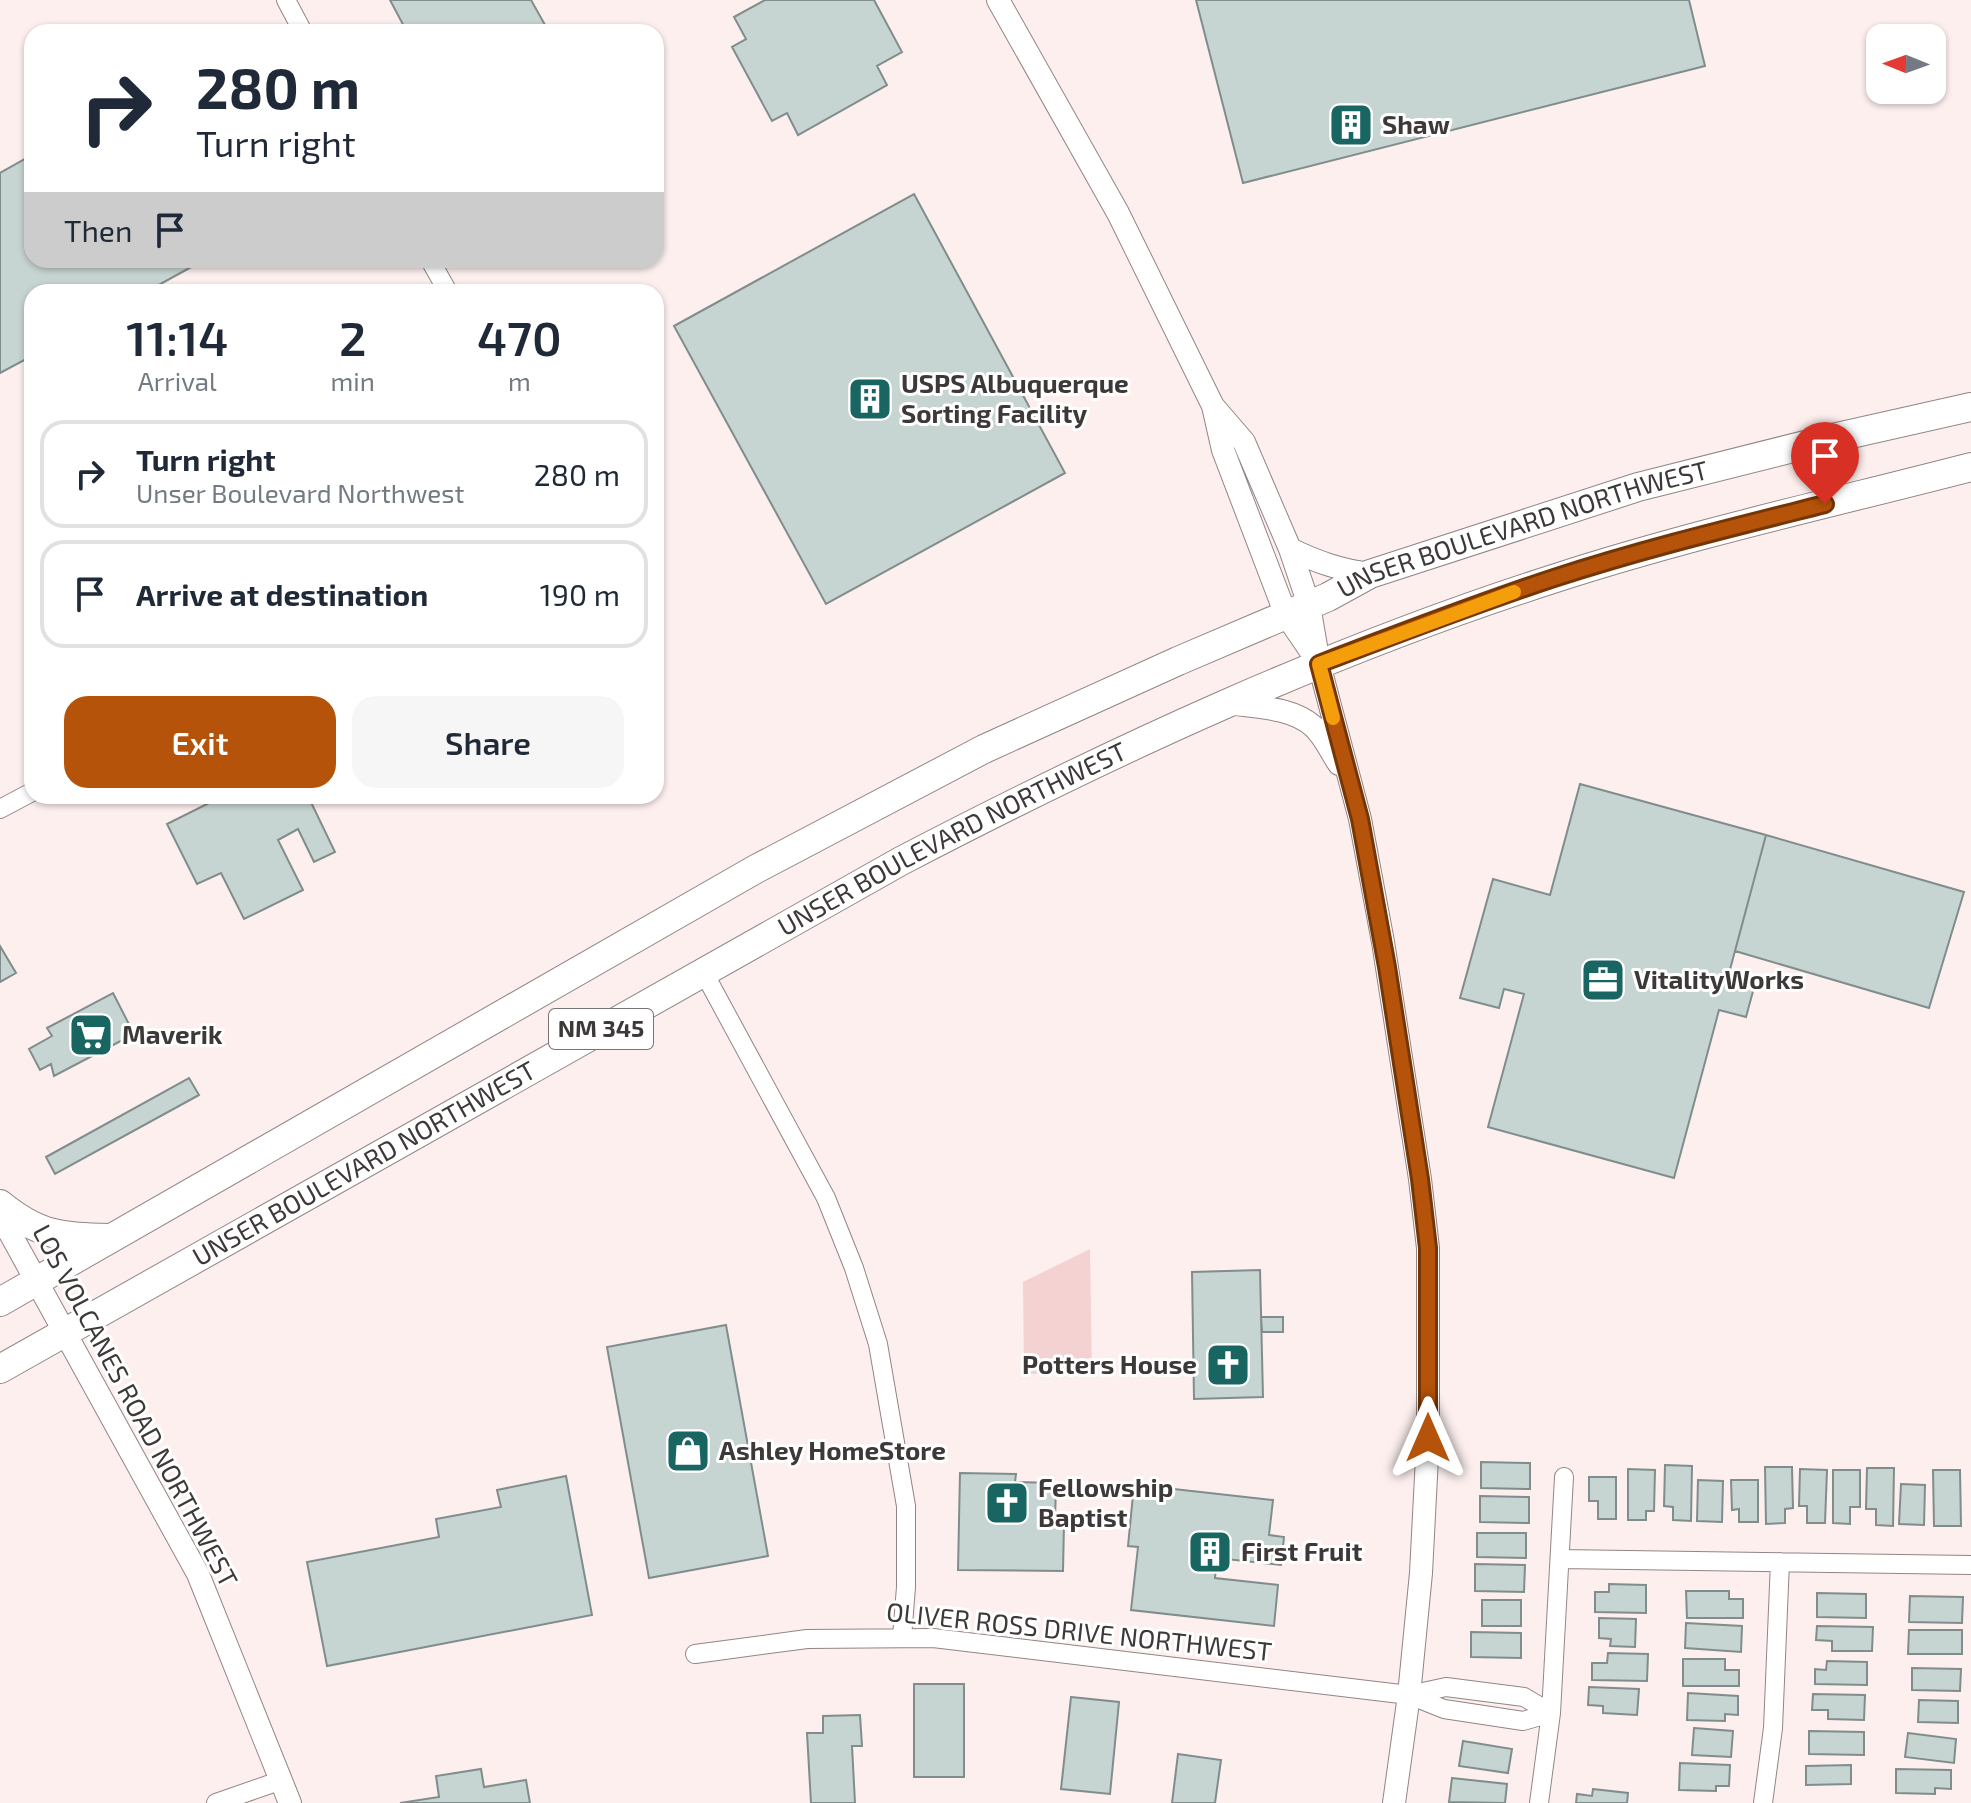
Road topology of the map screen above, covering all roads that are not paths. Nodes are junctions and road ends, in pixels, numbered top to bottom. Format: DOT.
graph roads {
  1 [pos="286,0"];
  2 [pos="998,0"];
  3 [pos="299,24"];
  4 [pos="1213,406"];
  5 [pos="1971,407"];
  6 [pos="1971,467"];
  7 [pos="1290,549"];
  8 [pos="1370,574"];
  9 [pos="1297,610"];
  10 [pos="1319,664"];
  11 [pos="1228,703"];
  12 [pos="1348,776"];
  13 [pos="24,796"];
  14 [pos="0,809"];
  15 [pos="703,971"];
  16 [pos="0,1204"];
  17 [pos="0,1215"];
  18 [pos="111,1239"];
  19 [pos="37,1281"];
  20 [pos="0,1302"];
  21 [pos="63,1333"];
  22 [pos="0,1369"];
  23 [pos="1564,1477"];
  24 [pos="1560,1559"];
  25 [pos="1780,1562"];
  26 [pos="1971,1565"];
  27 [pos="902,1637"];
  28 [pos="695,1654"];
  29 [pos="1409,1695"];
  30 [pos="1551,1713"];
  31 [pos="282,1780"];
  32 [pos="216,1803"];
  33 [pos="290,1803"];
  34 [pos="1394,1803"];
  35 [pos="1539,1803"];
  36 [pos="1763,1803"];
  1 -- 3 [label="street"];
  2 -- 4 [label="street"];
  4 -- 7 [label="street"];
  4 -- 9 [label="street"];
  5 -- 8 [label="main road, UNSER BOULEVARD NORTHWEST / NM 345"];
  6 -- 10 [label="main road, UNSER BOULEVARD NORTHWEST / NM 345"];
  7 -- 8 [label="street"];
  7 -- 9 [label="street"];
  8 -- 9 [label="main road, UNSER BOULEVARD NORTHWEST / NM 345"];
  9 -- 10 [label="street"];
  9 -- 18 [label="main road, UNSER BOULEVARD NORTHWEST / NM 345"];
  10 -- 11 [label="main road, UNSER BOULEVARD NORTHWEST / NM 345"];
  10 -- 12 [label="street"];
  11 -- 12 [label="street"];
  11 -- 15 [label="main road, UNSER BOULEVARD NORTHWEST / NM 345"];
  12 -- 29 [label="street"];
  13 -- 14 [label="street"];
  15 -- 21 [label="main road, UNSER BOULEVARD NORTHWEST / NM 345"];
  15 -- 27 [label="street"];
  16 -- 18 [label="main road"];
  17 -- 19 [label="street, LOS VOLCANES ROAD NORTHWEST"];
  18 -- 19 [label="main road, UNSER BOULEVARD NORTHWEST / NM 345"];
  19 -- 20 [label="main road, UNSER BOULEVARD NORTHWEST / NM 345"];
  19 -- 21 [label="street, LOS VOLCANES ROAD NORTHWEST"];
  21 -- 22 [label="main road, UNSER BOULEVARD NORTHWEST / NM 345"];
  21 -- 31 [label="street, LOS VOLCANES ROAD NORTHWEST"];
  23 -- 24 [label="street"];
  24 -- 25 [label="street"];
  24 -- 30 [label="street"];
  25 -- 26 [label="street"];
  25 -- 36 [label="street"];
  27 -- 28 [label="street, OLIVER ROSS DRIVE NORTHWEST"];
  27 -- 29 [label="street, OLIVER ROSS DRIVE NORTHWEST"];
  29 -- 30 [label="street, OLIVER ROSS DRIVE NORTHWEST"];
  29 -- 34 [label="street"];
  30 -- 35 [label="street"];
  31 -- 32 [label="street"];
  31 -- 33 [label="street, LOS VOLCANES ROAD NORTHWEST"];
}
